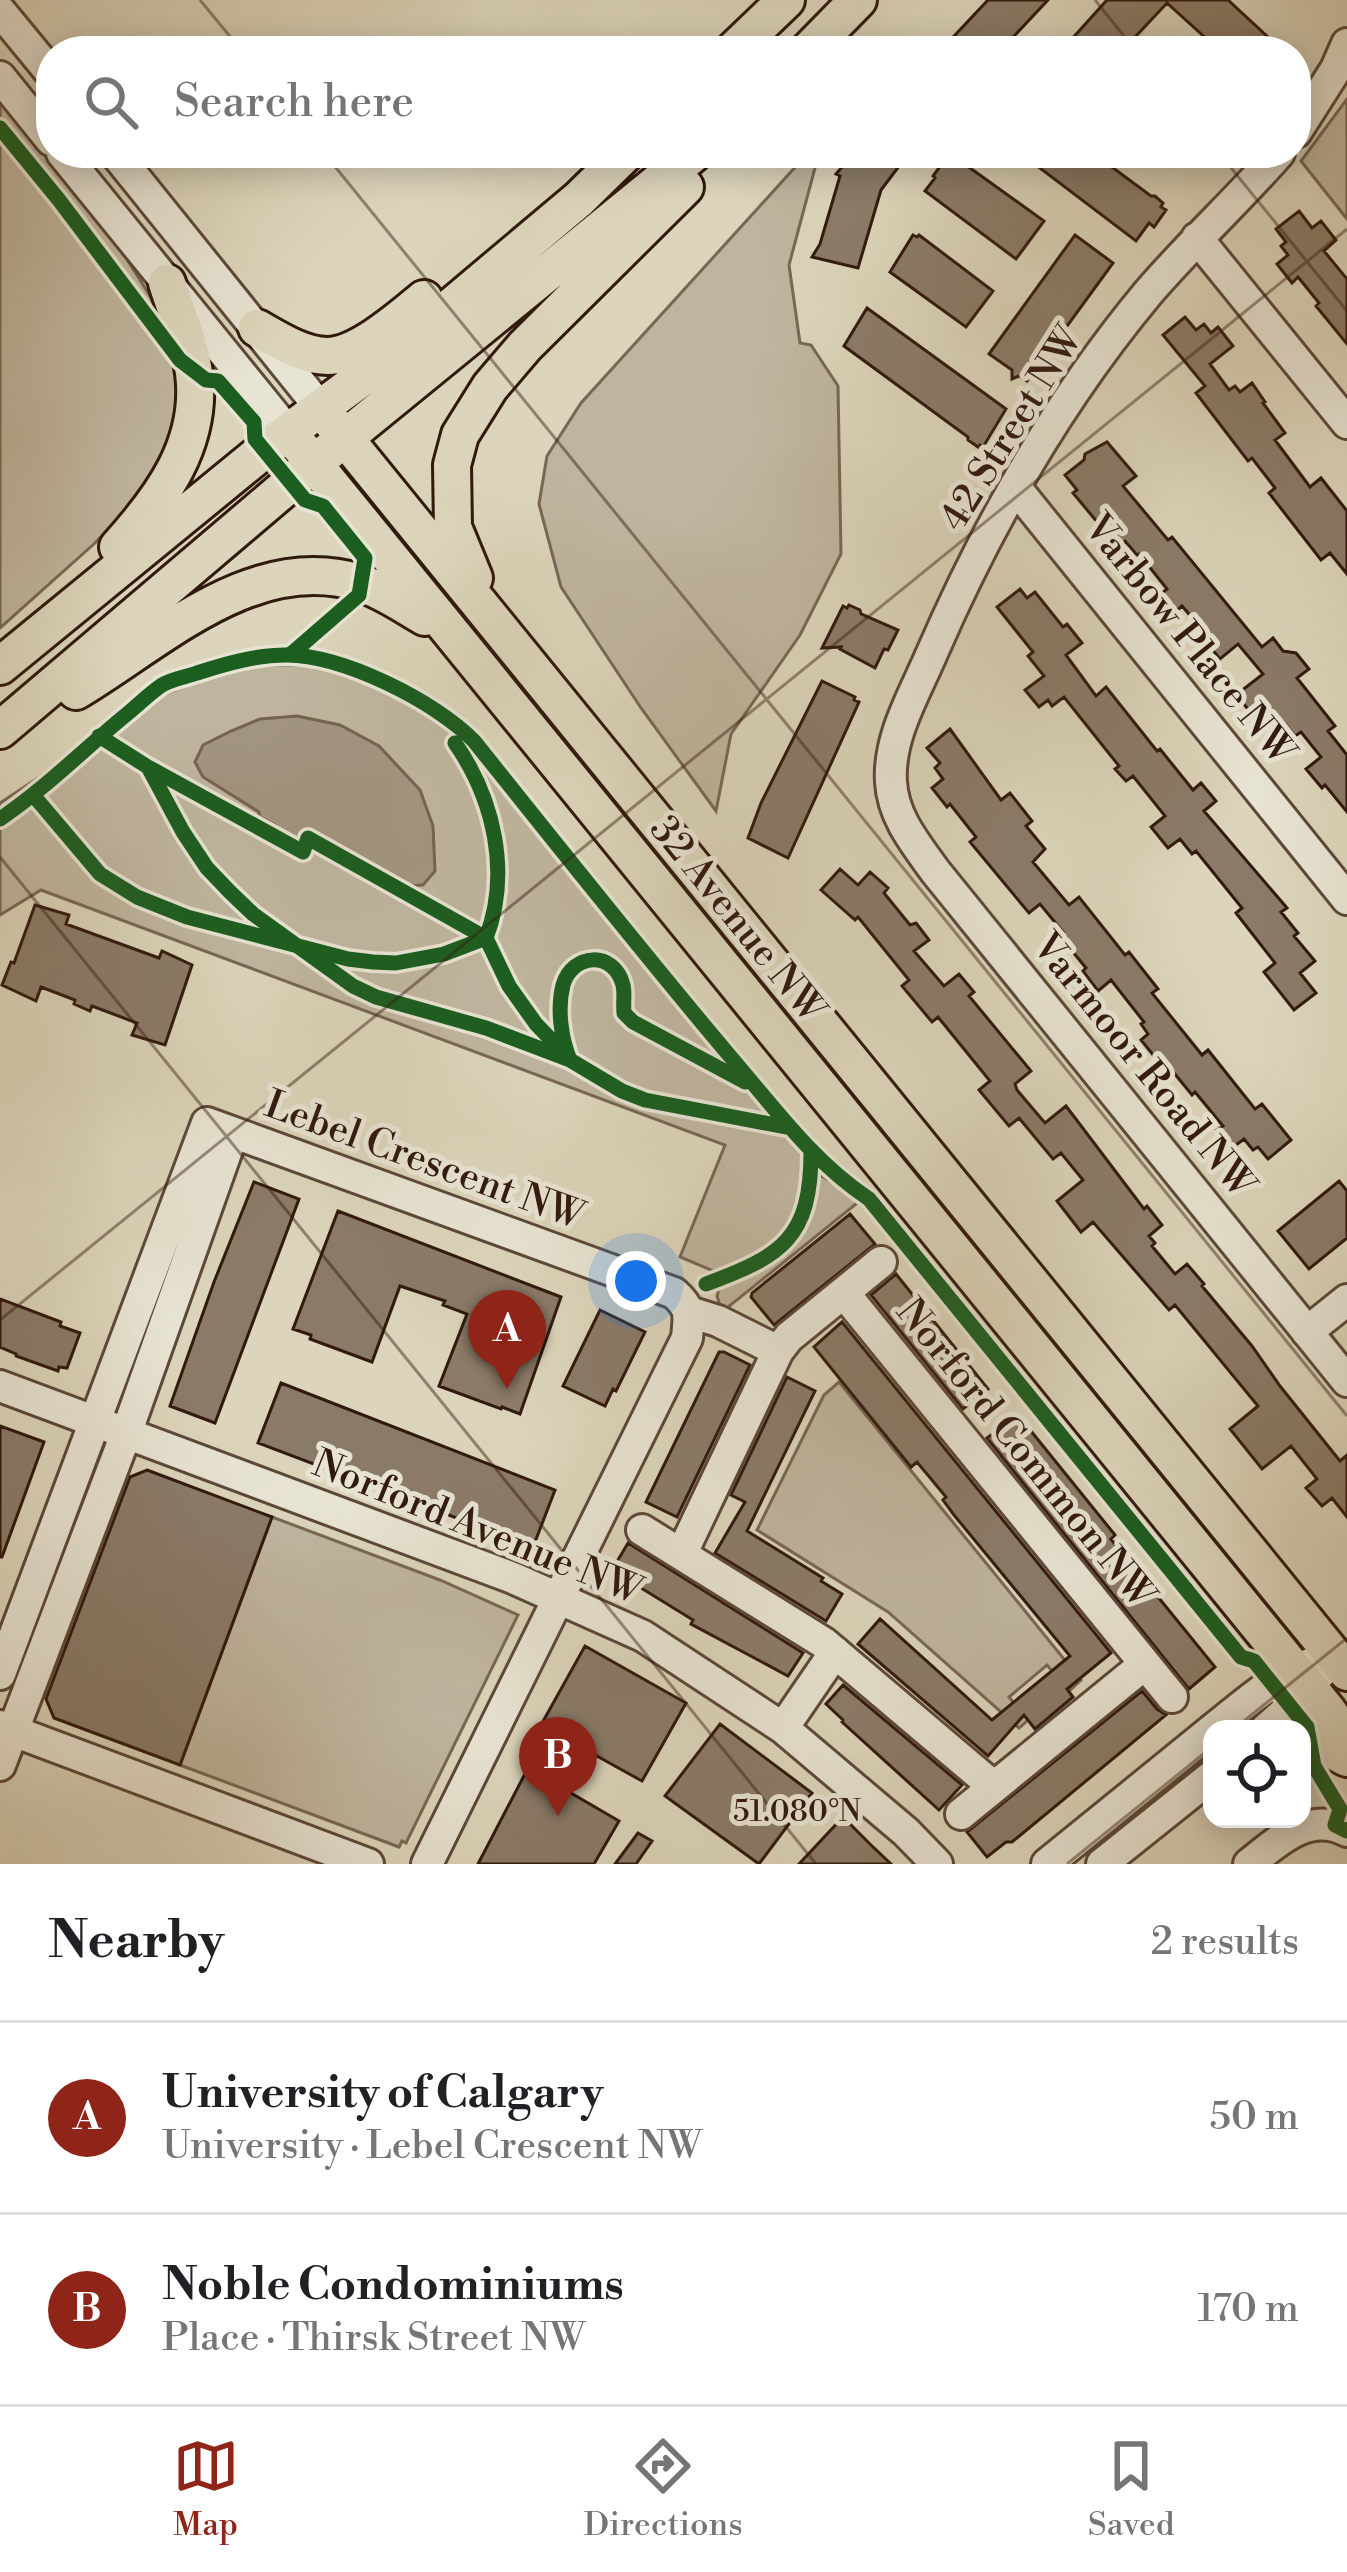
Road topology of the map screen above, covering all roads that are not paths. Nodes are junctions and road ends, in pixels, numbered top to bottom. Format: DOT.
graph roads {
  1 [pos="786,0"];
  2 [pos="859,0"];
  3 [pos="0,11"];
  4 [pos="749,36"];
  5 [pos="823,36"];
  6 [pos="1347,44"];
  7 [pos="36,55"];
  8 [pos="0,77"];
  9 [pos="1311,108"];
  10 [pos="36,121"];
  11 [pos="74,168"];
  12 [pos="128,168"];
  13 [pos="578,168"];
  14 [pos="611,168"];
  15 [pos="674,168"];
  16 [pos="704,168"];
  17 [pos="1265,168"];
  18 [pos="1197,238"];
  19 [pos="167,283"];
  20 [pos="257,328"];
  21 [pos="334,423"];
  22 [pos="1347,423"];
  23 [pos="289,433"];
  24 [pos="313,464"];
  25 [pos="1015,487"];
  26 [pos="489,615"];
  27 [pos="444,626"];
  28 [pos="0,655"];
  29 [pos="0,666"];
  30 [pos="0,733"];
  31 [pos="892,791"];
  32 [pos="1347,899"];
  33 [pos="220,1128"];
  34 [pos="881,1262"];
  35 [pos="844,1293"];
  36 [pos="1347,1300"];
  37 [pos="689,1312"];
  38 [pos="1307,1332"];
  39 [pos="778,1351"];
  40 [pos="1347,1381"];
  41 [pos="0,1386"];
  42 [pos="93,1423"];
  43 [pos="126,1434"];
  44 [pos="642,1529"];
  45 [pos="682,1553"];
  46 [pos="558,1597"];
  47 [pos="835,1652"];
  48 [pos="1343,1658"];
  49 [pos="1145,1664"];
  50 [pos="0,1674"];
  51 [pos="1300,1680"];
  52 [pos="1172,1696"];
  53 [pos="1223,1720"];
  54 [pos="1272,1720"];
  55 [pos="783,1728"];
  56 [pos="6,1729"];
  57 [pos="1203,1736"];
  58 [pos="1311,1739"];
  59 [pos="1347,1739"];
  60 [pos="1347,1758"];
  61 [pos="0,1765"];
  62 [pos="1203,1783"];
  63 [pos="994,1787"];
  64 [pos="961,1814"];
  65 [pos="1347,1831"];
  66 [pos="368,1864"];
  67 [pos="427,1864"];
  68 [pos="938,1864"];
  69 [pos="1047,1864"];
  70 [pos="1102,1864"];
  71 [pos="1249,1864"];
  1 -- 4 [label="main road"];
  2 -- 5 [label="main road"];
  3 -- 7 [label="street"];
  6 -- 9 [label="street"];
  8 -- 10 [label="street"];
  11 -- 19 [label="street, 32 Avenue NW"];
  12 -- 20 [label="street, 32 Avenue NW"];
  13 -- 20 [label="main road"];
  14 -- 21 [label="main road"];
  15 -- 21 [label="main road"];
  16 -- 26 [label="main road"];
  17 -- 18 [label="street, 42 Street NW"];
  18 -- 22 [label="street"];
  18 -- 25 [label="street, 42 Street NW"];
  19 -- 23 [label="street, 32 Avenue NW"];
  19 -- 28 [label="main road"];
  20 -- 21 [label="street, 32 Avenue NW"];
  21 -- 23 [label="main road"];
  21 -- 24 [label="main road"];
  21 -- 26 [label="main road, 32 Avenue NW"];
  23 -- 24 [label="main road, 32 Avenue NW"];
  23 -- 29 [label="main road"];
  24 -- 27 [label="main road, 32 Avenue NW"];
  24 -- 30 [label="main road"];
  25 -- 31 [label="street, 42 Street NW"];
  25 -- 32 [label="street, Varbow Place NW"];
  26 -- 48 [label="main road, 32 Avenue NW"];
  27 -- 30 [label="main road"];
  27 -- 51 [label="main road, 32 Avenue NW"];
  31 -- 38 [label="street, Varmoor Road NW"];
  33 -- 37 [label="street, Lebel Crescent NW"];
  33 -- 42 [label="street, Lebel Crescent NW"];
  33 -- 43 [label="street, Lebel Crescent NW"];
  34 -- 35 [label="street, Norford Common NW"];
  35 -- 39 [label="street, Norford Common NW"];
  35 -- 49 [label="street, Norford Common NW"];
  36 -- 38 [label="street"];
  37 -- 39 [label="street"];
  37 -- 46 [label="street"];
  38 -- 40 [label="street, Varmoor Road NW"];
  39 -- 45 [label="street, Norford Common NW"];
  41 -- 42 [label="street, Norford Avenue NW"];
  42 -- 43 [label="street, Norford Avenue NW"];
  42 -- 50 [label="street, Lebel Crescent NW"];
  43 -- 46 [label="street, Norford Avenue NW"];
  43 -- 56 [label="street, Lebel Crescent NW"];
  44 -- 45 [label="street"];
  45 -- 47 [label="street"];
  46 -- 55 [label="street, Norford Avenue NW"];
  46 -- 67 [label="street"];
  47 -- 55 [label="street"];
  47 -- 63 [label="street"];
  48 -- 51 [label="street"];
  49 -- 52 [label="street, Norford Common NW"];
  49 -- 63 [label="street, Norford Common NW"];
  51 -- 53 [label="street"];
  51 -- 54 [label="street"];
  51 -- 59 [label="main road, 32 Avenue NW"];
  55 -- 68 [label="street, Norford Avenue NW"];
  56 -- 61 [label="street, Lebel Crescent NW"];
  56 -- 66 [label="street"];
  57 -- 69 [label="street"];
  58 -- 60 [label="main road"];
  62 -- 70 [label="street"];
  63 -- 64 [label="street, Norford Common NW"];
  65 -- 71 [label="street"];
}
